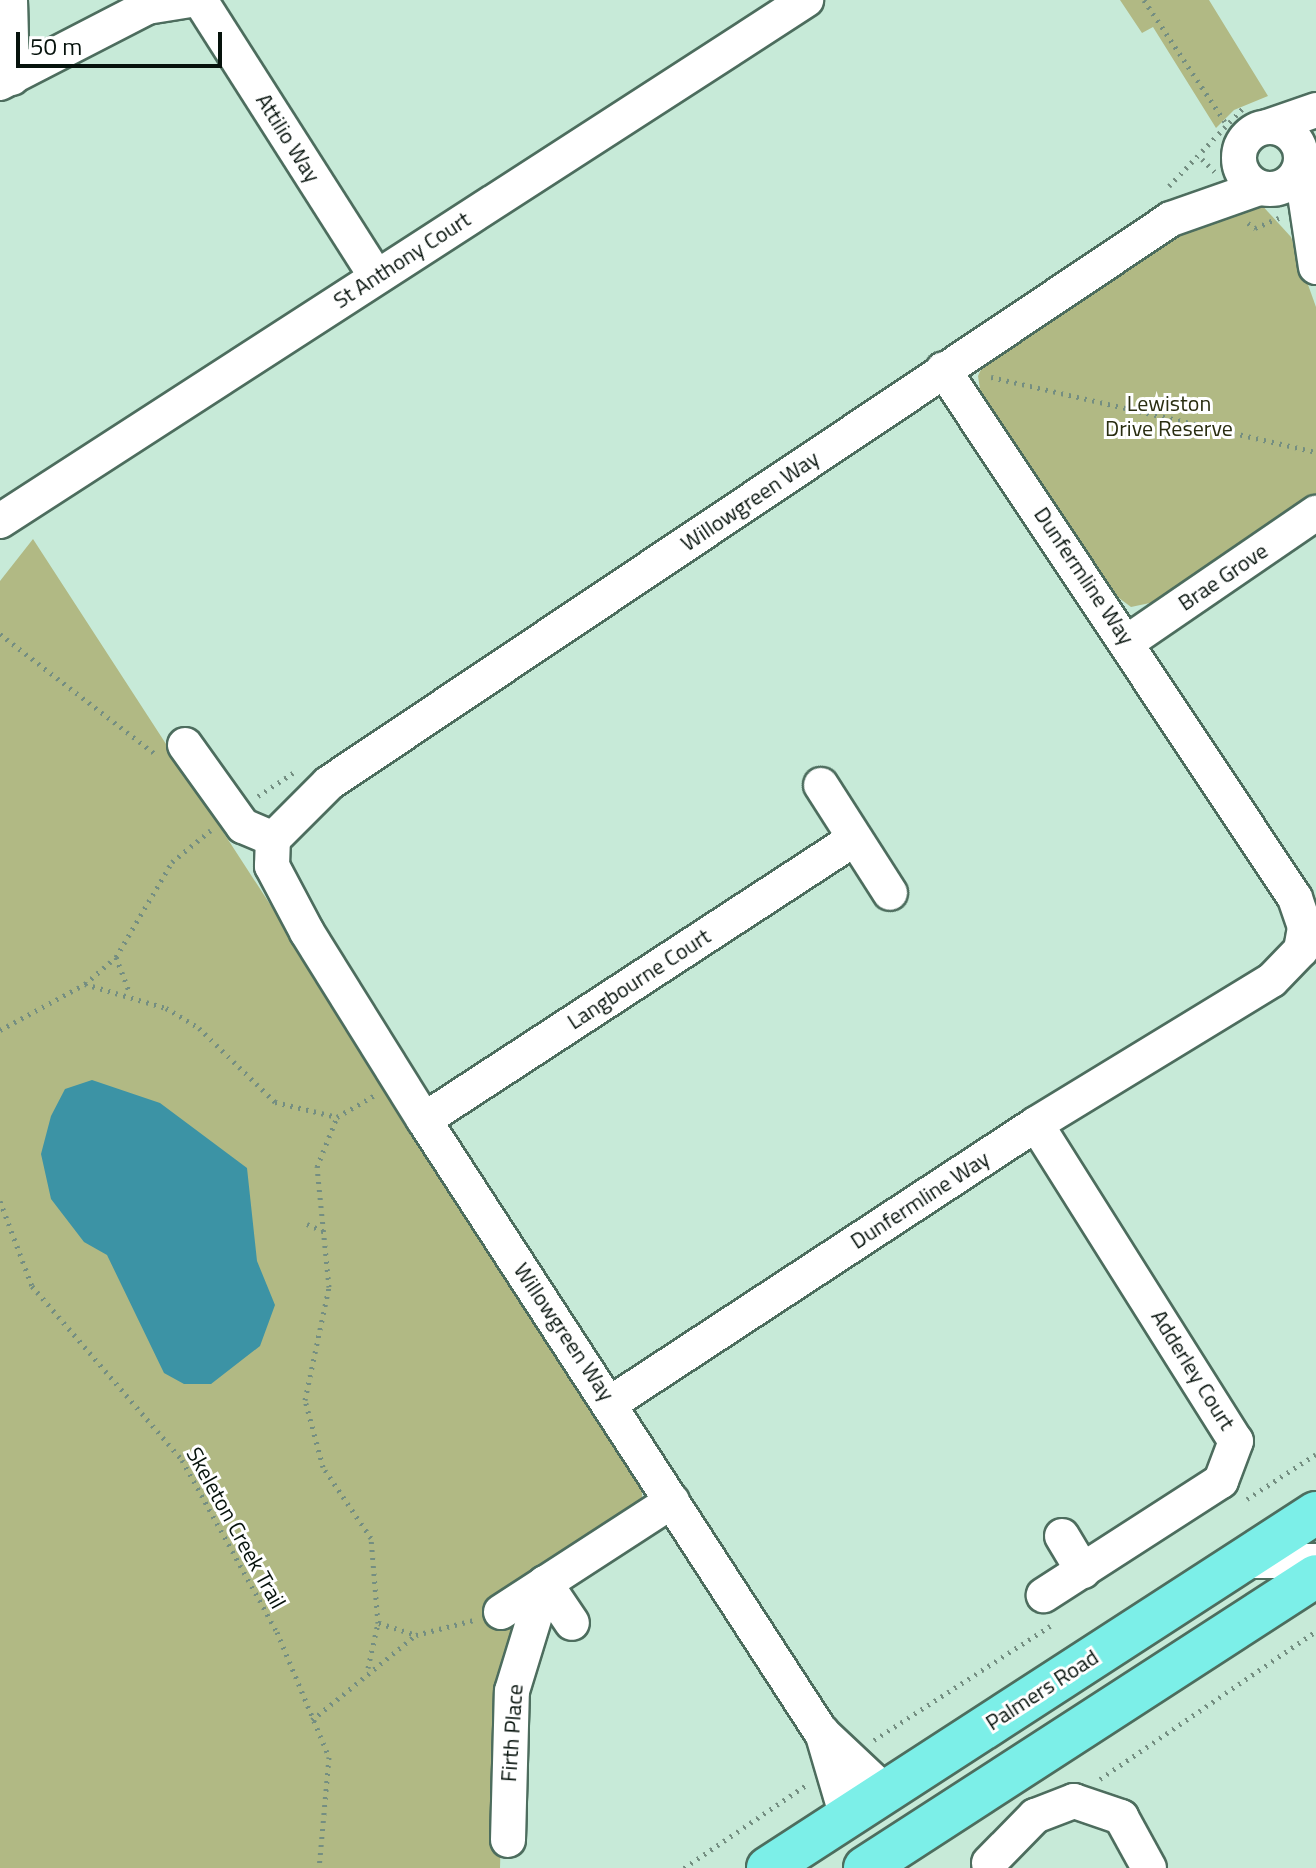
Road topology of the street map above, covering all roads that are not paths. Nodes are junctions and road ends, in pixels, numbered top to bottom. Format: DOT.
graph roads {
  1 [pos="10,0"];
  2 [pos="17,0"];
  3 [pos="123,0"];
  4 [pos="190,0"];
  5 [pos="200,0"];
  6 [pos="806,0"];
  7 [pos="54,54"];
  8 [pos="6,80"];
  9 [pos="1316,110"];
  10 [pos="1244,131"];
  11 [pos="1306,157"];
  12 [pos="1263,189"];
  13 [pos="1171,219"];
  14 [pos="1316,266"];
  15 [pos="376,276"];
  16 [pos="951,381"];
  17 [pos="1316,513"];
  18 [pos="0,521"];
  19 [pos="1129,641"];
  20 [pos="172,751"];
  21 [pos="821,785"];
  22 [pos="264,837"];
  23 [pos="854,839"];
  24 [pos="890,893"];
  25 [pos="1301,951"];
  26 [pos="424,1120"];
  27 [pos="1036,1124"];
  28 [pos="611,1403"];
  29 [pos="672,1501"];
  30 [pos="1316,1513"];
  31 [pos="1062,1536"];
  32 [pos="1240,1562"];
  33 [pos="1083,1571"];
  34 [pos="545,1583"];
  35 [pos="1310,1583"];
  36 [pos="1052,1608"];
  37 [pos="501,1612"];
  38 [pos="572,1623"];
  39 [pos="840,1762"];
  40 [pos="885,1792"];
  41 [pos="847,1817"];
  42 [pos="508,1840"];
  43 [pos="985,1865"];
  44 [pos="768,1868"];
  45 [pos="865,1868"];
  46 [pos="1142,1868"];
  47 [pos="1149,1868"];
  1 -- 8 [label="street"];
  2 -- 7 [label="street"];
  3 -- 7 [label="street"];
  4 -- 7 [label="street"];
  5 -- 15 [label="street, Attilio Way"];
  6 -- 15 [label="street, St Anthony Court"];
  7 -- 8 [label="street"];
  9 -- 10 [label="street, Willowgreen Way"];
  10 -- 11 [label="street"];
  10 -- 12 [label="street"];
  10 -- 13 [label="street, Willowgreen Way"];
  11 -- 12 [label="street"];
  11 -- 14 [label="street"];
  12 -- 13 [label="street, Willowgreen Way"];
  12 -- 14 [label="street"];
  13 -- 16 [label="street, Willowgreen Way"];
  15 -- 18 [label="street, St Anthony Court"];
  16 -- 19 [label="street, Dunfermline Way"];
  16 -- 22 [label="street, Willowgreen Way"];
  17 -- 19 [label="street, Brae Grove"];
  19 -- 25 [label="street, Dunfermline Way"];
  20 -- 22 [label="street"];
  21 -- 23 [label="street"];
  22 -- 26 [label="street, Willowgreen Way"];
  23 -- 24 [label="street"];
  23 -- 26 [label="street, Langbourne Court"];
  25 -- 27 [label="street, Dunfermline Way"];
  26 -- 28 [label="street, Willowgreen Way"];
  27 -- 28 [label="street, Dunfermline Way"];
  27 -- 33 [label="street, Adderley Court"];
  28 -- 29 [label="street, Willowgreen Way"];
  29 -- 34 [label="street"];
  29 -- 39 [label="street, Willowgreen Way"];
  30 -- 32 [label="main road, Palmers Road"];
  31 -- 33 [label="street"];
  32 -- 35 [label="street"];
  32 -- 40 [label="main road, Palmers Road"];
  33 -- 36 [label="street, Adderley Court"];
  34 -- 37 [label="street"];
  34 -- 38 [label="street"];
  34 -- 42 [label="street, Firth Place"];
  35 -- 45 [label="main road"];
  39 -- 40 [label="street, Willowgreen Way"];
  39 -- 41 [label="street"];
  40 -- 41 [label="main road, Palmers Road"];
  41 -- 44 [label="main road, Palmers Road"];
  43 -- 46 [label="street"];
  43 -- 47 [label="street"];
}
